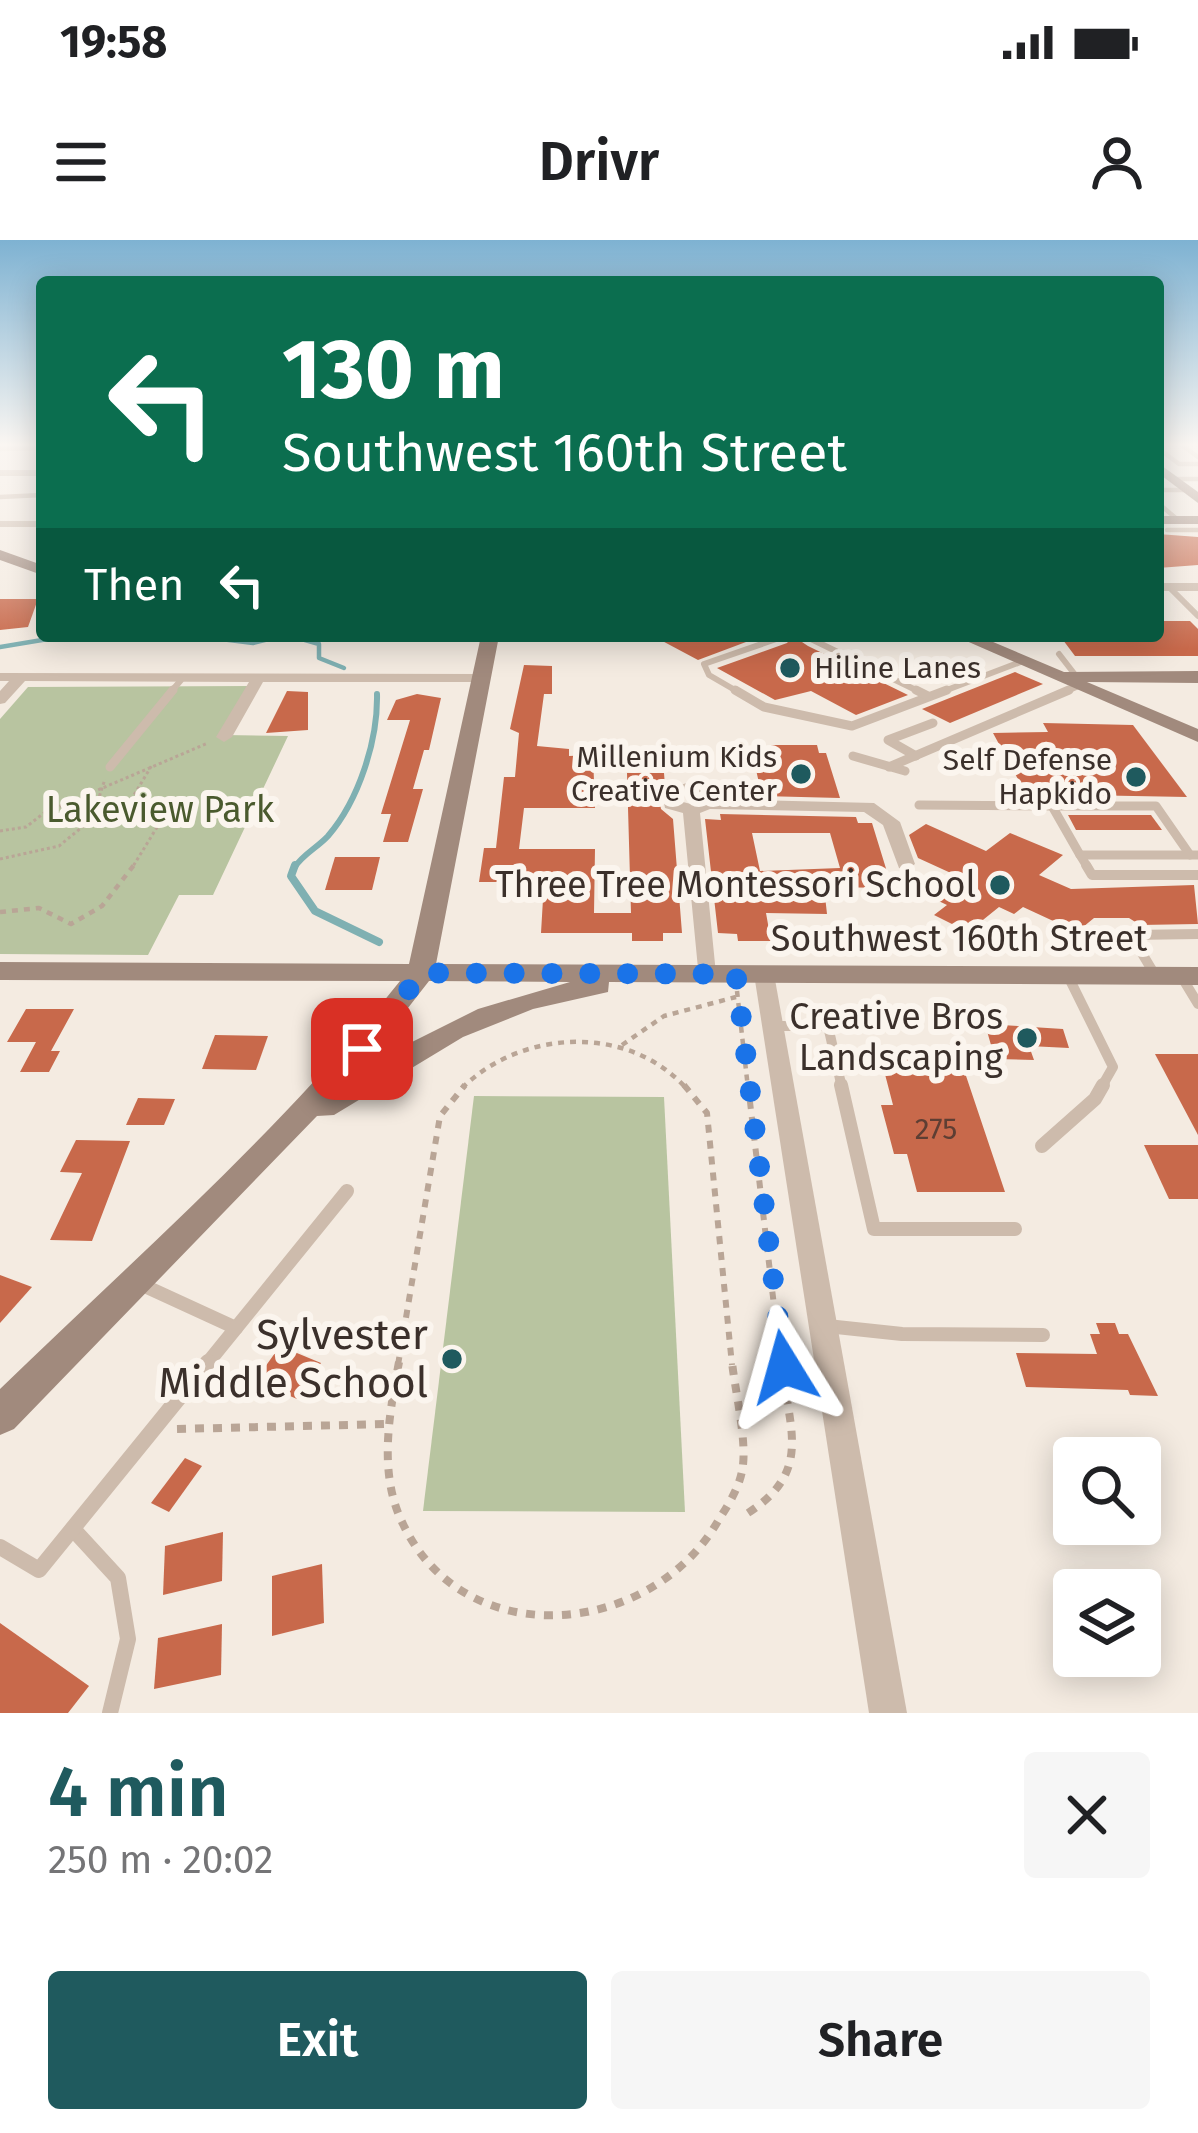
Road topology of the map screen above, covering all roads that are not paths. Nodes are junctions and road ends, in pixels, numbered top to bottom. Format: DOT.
graph roads {
  1 [pos="1198,520"];
  2 [pos="0,524"];
  3 [pos="36,524"];
  4 [pos="1172,524"];
  5 [pos="1198,530"];
  6 [pos="0,556"];
  7 [pos="36,568"];
  8 [pos="1164,587"];
  9 [pos="1198,587"];
  10 [pos="1164,588"];
  11 [pos="1198,616"];
  12 [pos="489,642"];
  13 [pos="768,642"];
  14 [pos="817,642"];
  15 [pos="978,642"];
  16 [pos="1059,654"];
  17 [pos="1023,661"];
  18 [pos="0,677"];
  19 [pos="21,677"];
  20 [pos="1198,677"];
  21 [pos="258,678"];
  22 [pos="482,678"];
  23 [pos="1072,679"];
  24 [pos="181,680"];
  25 [pos="929,697"];
  26 [pos="0,700"];
  27 [pos="933,723"];
  28 [pos="1194,735"];
  29 [pos="224,737"];
  30 [pos="854,756"];
  31 [pos="916,756"];
  32 [pos="110,766"];
  33 [pos="890,766"];
  34 [pos="905,771"];
  35 [pos="919,805"];
  36 [pos="1052,806"];
  37 [pos="1080,855"];
  38 [pos="1194,855"];
  39 [pos="906,863"];
  40 [pos="1198,875"];
  41 [pos="1198,934"];
  42 [pos="0,971"];
  43 [pos="422,973"];
  44 [pos="700,974"];
  45 [pos="1067,974"];
  46 [pos="1178,976"];
  47 [pos="746,982"];
  48 [pos="1198,1004"];
  49 [pos="773,1026"];
  50 [pos="280,1136"];
  51 [pos="1042,1146"];
  52 [pos="347,1191"];
  53 [pos="1016,1228"];
  54 [pos="133,1281"];
  55 [pos="824,1326"];
  56 [pos="236,1328"];
  57 [pos="1043,1335"];
  58 [pos="0,1416"];
  59 [pos="73,1529"];
  60 [pos="0,1547"];
  61 [pos="110,1713"];
  62 [pos="888,1713"];
  1 -- 4 [label="street"];
  2 -- 3 [label="street"];
  4 -- 5 [label="lane"];
  6 -- 7 [label="street"];
  8 -- 9 [label="street"];
  10 -- 11 [label="lane"];
  12 -- 22 [label="street"];
  13 -- 25 [label="lane"];
  14 -- 25 [label="lane"];
  15 -- 17 [label="street"];
  16 -- 23 [label="lane"];
  17 -- 23 [label="street"];
  17 -- 25 [label="lane"];
  18 -- 19 [label="street"];
  19 -- 24 [label="street"];
  19 -- 26 [label="street"];
  20 -- 23 [label="street"];
  21 -- 22 [label="street"];
  21 -- 24 [label="street"];
  21 -- 29 [label="street"];
  22 -- 43 [label="street"];
  23 -- 28 [label="street"];
  23 -- 31 [label="lane"];
  24 -- 32 [label="lane"];
  27 -- 31 [label="lane"];
  30 -- 33 [label="lane"];
  31 -- 33 [label="lane"];
  33 -- 34 [label="lane"];
  35 -- 36 [label="lane"];
  36 -- 37 [label="lane"];
  36 -- 38 [label="lane"];
  37 -- 38 [label="lane"];
  37 -- 40 [label="lane"];
  39 -- 44 [label="street"];
  41 -- 46 [label="lane"];
  42 -- 43 [label="street, Southwest 160th Street"];
  43 -- 44 [label="street, Southwest 160th Street"];
  43 -- 50 [label="street"];
  44 -- 47 [label="street, Southwest 160th Street"];
  44 -- 50 [label="street"];
  45 -- 46 [label="street, Southwest 160th Street"];
  45 -- 47 [label="street, Southwest 160th Street"];
  45 -- 51 [label="lane"];
  46 -- 48 [label="lane"];
  47 -- 49 [label="street"];
  49 -- 53 [label="lane"];
  49 -- 55 [label="street"];
  50 -- 54 [label="street"];
  52 -- 56 [label="lane"];
  54 -- 56 [label="lane"];
  54 -- 58 [label="street"];
  55 -- 57 [label="lane"];
  55 -- 62 [label="street"];
  56 -- 59 [label="lane"];
  59 -- 60 [label="lane"];
  59 -- 61 [label="lane"];
}
